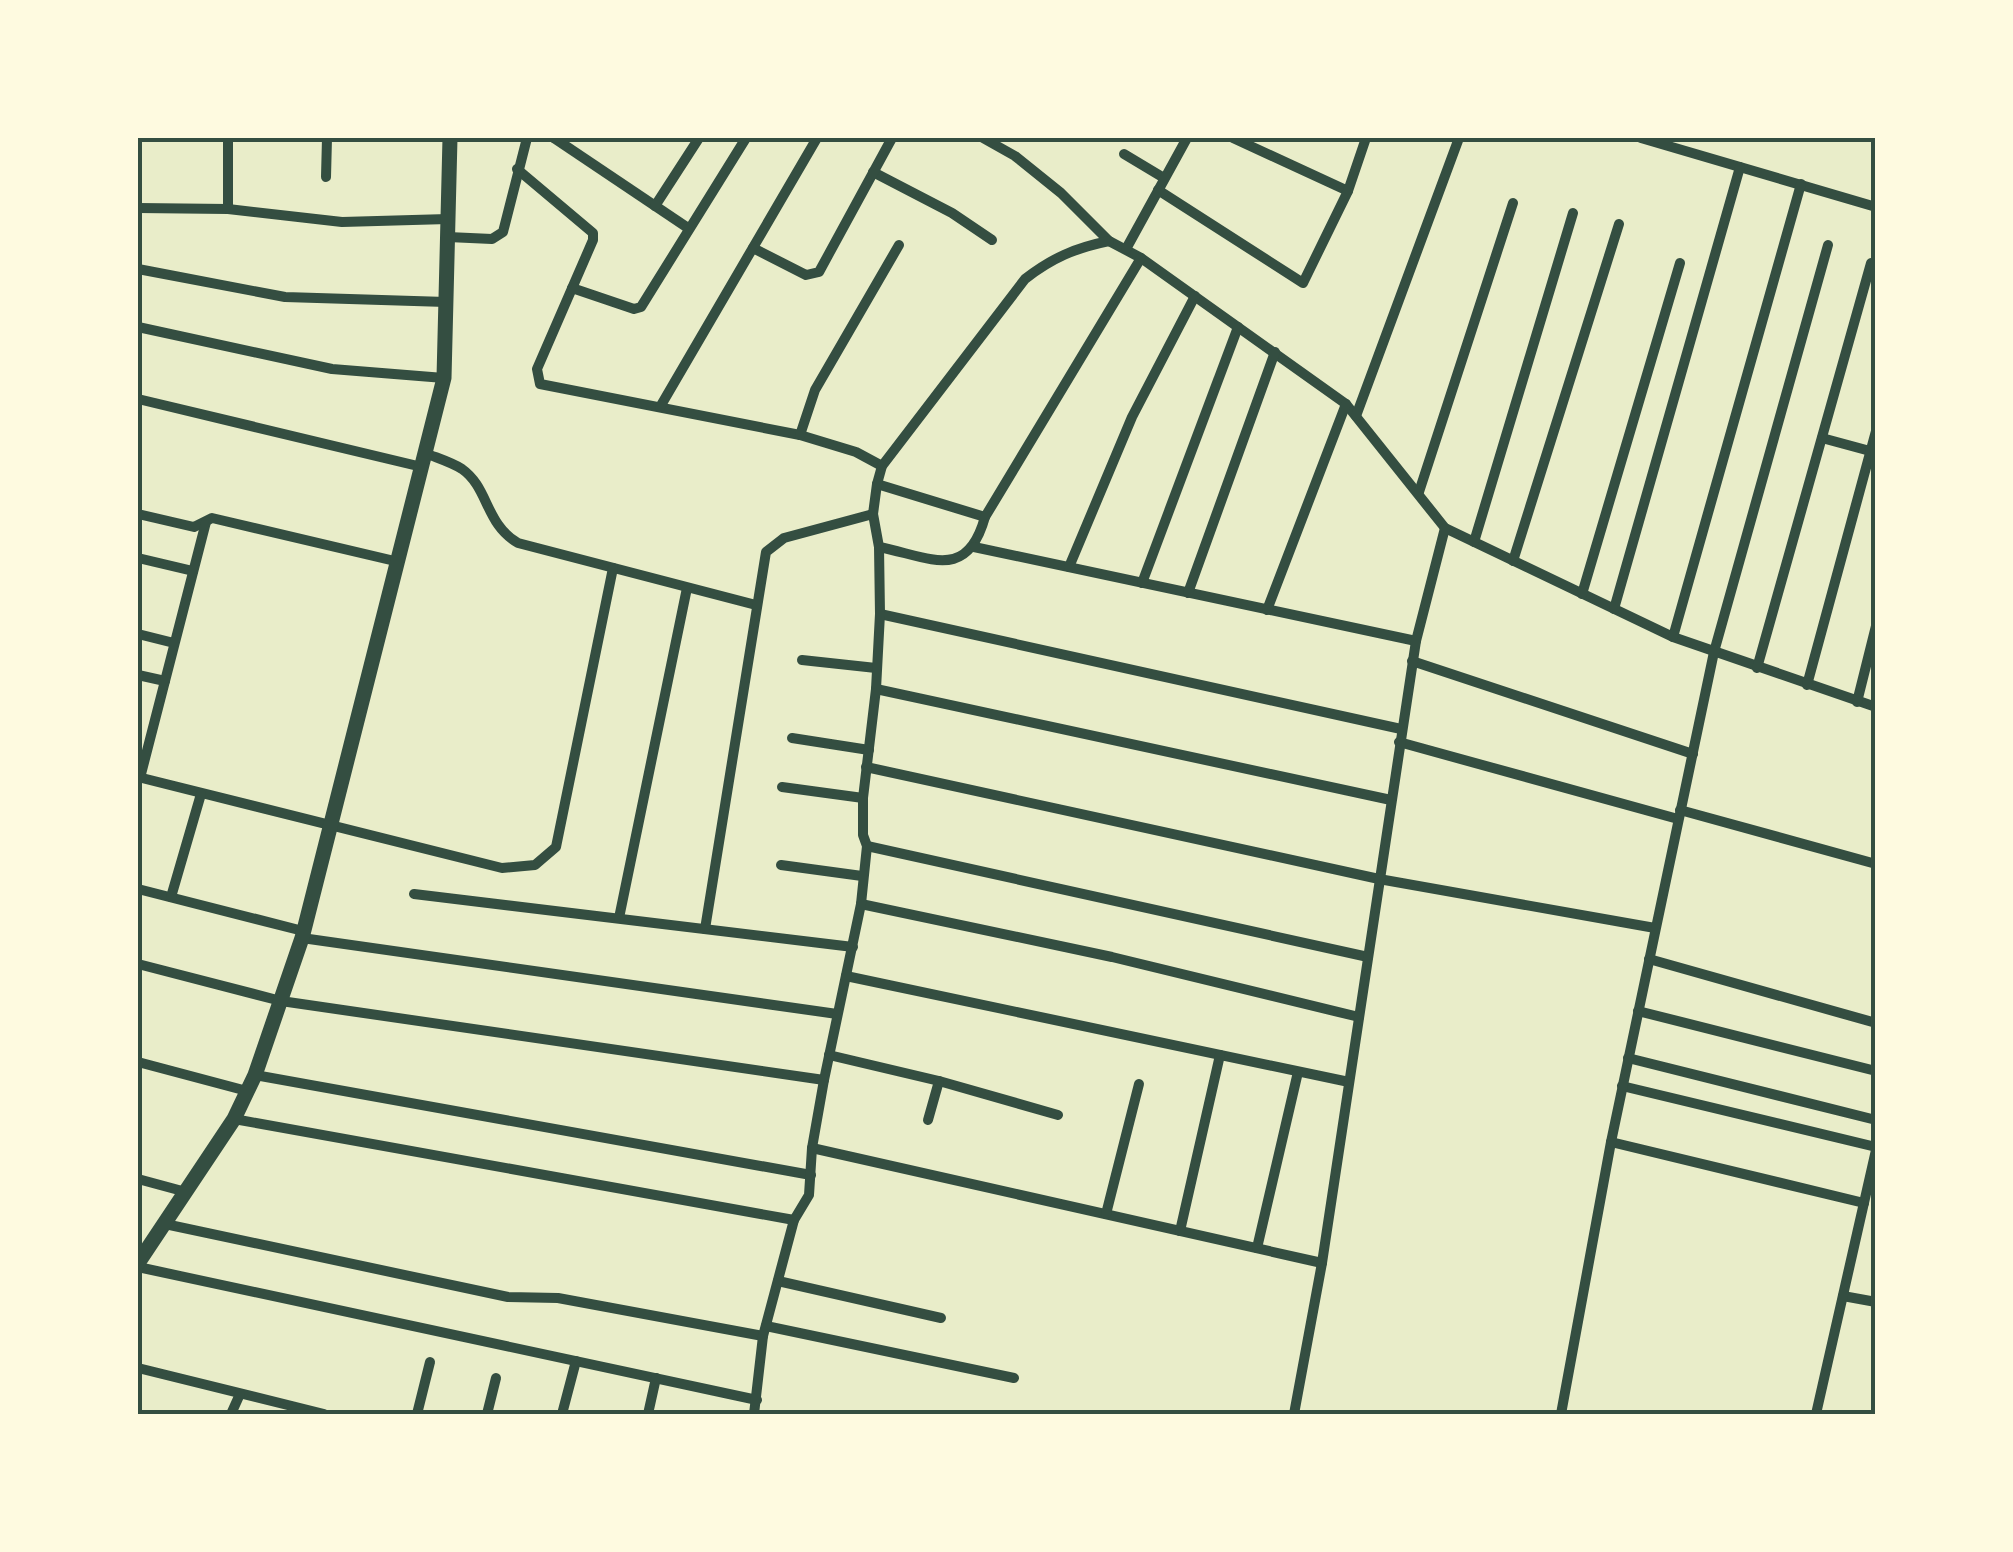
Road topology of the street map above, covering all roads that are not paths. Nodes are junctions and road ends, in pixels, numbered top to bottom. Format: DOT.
graph roads {
  1 [pos="228,138"];
  2 [pos="327,138"];
  3 [pos="450,138"];
  4 [pos="527,138"];
  5 [pos="554,138"];
  6 [pos="699,138"];
  7 [pos="746,138"];
  8 [pos="817,138"];
  9 [pos="892,138"];
  10 [pos="983,138"];
  11 [pos="1187,138"];
  12 [pos="1233,138"];
  13 [pos="1366,138"];
  14 [pos="1460,138"];
  15 [pos="1641,138"];
  16 [pos="1124,154"];
  17 [pos="1740,167"];
  18 [pos="518,169"];
  19 [pos="874,172"];
  20 [pos="326,177"];
  21 [pos="1164,178"];
  22 [pos="1802,184"];
  23 [pos="1158,190"];
  24 [pos="1348,191"];
  25 [pos="1513,203"];
  26 [pos="655,206"];
  27 [pos="1876,207"];
  28 [pos="138,208"];
  29 [pos="228,209"];
  30 [pos="1573,212"];
  31 [pos="448,218"];
  32 [pos="1620,224"];
  33 [pos="688,228"];
  34 [pos="448,237"];
  35 [pos="992,240"];
  36 [pos="1109,241"];
  37 [pos="899,245"];
  38 [pos="1828,245"];
  39 [pos="753,248"];
  40 [pos="1126,249"];
  41 [pos="1140,258"];
  42 [pos="1680,263"];
  43 [pos="1871,263"];
  44 [pos="138,270"];
  45 [pos="572,288"];
  46 [pos="1195,296"];
  47 [pos="446,302"];
  48 [pos="1238,326"];
  49 [pos="138,327"];
  50 [pos="1275,352"];
  51 [pos="444,378"];
  52 [pos="138,399"];
  53 [pos="1346,404"];
  54 [pos="660,407"];
  55 [pos="1356,416"];
  56 [pos="1876,431"];
  57 [pos="800,435"];
  58 [pos="1822,438"];
  59 [pos="1870,451"];
  60 [pos="424,460"];
  61 [pos="882,466"];
  62 [pos="878,484"];
  63 [pos="1419,492"];
  64 [pos="138,514"];
  65 [pos="873,514"];
  66 [pos="984,517"];
  67 [pos="206,520"];
  68 [pos="1445,528"];
  69 [pos="1474,542"];
  70 [pos="879,547"];
  71 [pos="974,547"];
  72 [pos="138,558"];
  73 [pos="1513,561"];
  74 [pos="398,562"];
  75 [pos="1069,567"];
  76 [pos="612,568"];
  77 [pos="193,571"];
  78 [pos="1142,583"];
  79 [pos="686,588"];
  80 [pos="1188,593"];
  81 [pos="1582,594"];
  82 [pos="756,606"];
  83 [pos="1614,609"];
  84 [pos="1267,610"];
  85 [pos="880,614"];
  86 [pos="1876,626"];
  87 [pos="138,634"];
  88 [pos="1673,637"];
  89 [pos="1416,641"];
  90 [pos="174,643"];
  91 [pos="1714,652"];
  92 [pos="802,660"];
  93 [pos="1412,661"];
  94 [pos="876,668"];
  95 [pos="1757,668"];
  96 [pos="138,675"];
  97 [pos="165,681"];
  98 [pos="1807,685"];
  99 [pos="876,689"];
  100 [pos="1857,702"];
  101 [pos="1876,708"];
  102 [pos="1402,729"];
  103 [pos="792,738"];
  104 [pos="1399,742"];
  105 [pos="868,750"];
  106 [pos="1693,754"];
  107 [pos="866,767"];
  108 [pos="139,778"];
  109 [pos="782,787"];
  110 [pos="201,794"];
  111 [pos="863,798"];
  112 [pos="1390,800"];
  113 [pos="1679,814"];
  114 [pos="330,827"];
  115 [pos="867,846"];
  116 [pos="1876,864"];
  117 [pos="781,865"];
  118 [pos="862,876"];
  119 [pos="1380,879"];
  120 [pos="138,888"];
  121 [pos="414,894"];
  122 [pos="172,897"];
  123 [pos="861,904"];
  124 [pos="618,918"];
  125 [pos="1656,928"];
  126 [pos="705,929"];
  127 [pos="303,934"];
  128 [pos="853,947"];
  129 [pos="1368,957"];
  130 [pos="1649,959"];
  131 [pos="138,964"];
  132 [pos="846,976"];
  133 [pos="281,1002"];
  134 [pos="1638,1012"];
  135 [pos="838,1014"];
  136 [pos="1359,1017"];
  137 [pos="1876,1023"];
  138 [pos="829,1055"];
  139 [pos="1220,1056"];
  140 [pos="1628,1058"];
  141 [pos="138,1062"];
  142 [pos="1876,1071"];
  143 [pos="1298,1072"];
  144 [pos="254,1074"];
  145 [pos="824,1080"];
  146 [pos="939,1081"];
  147 [pos="1350,1082"];
  148 [pos="1139,1084"];
  149 [pos="1622,1086"];
  150 [pos="247,1091"];
  151 [pos="1058,1115"];
  152 [pos="234,1119"];
  153 [pos="928,1120"];
  154 [pos="1876,1120"];
  155 [pos="1610,1142"];
  156 [pos="812,1148"];
  157 [pos="1875,1152"];
  158 [pos="812,1175"];
  159 [pos="138,1179"];
  160 [pos="186,1192"];
  161 [pos="1864,1203"];
  162 [pos="1106,1214"];
  163 [pos="794,1220"];
  164 [pos="165,1224"];
  165 [pos="1180,1231"];
  166 [pos="1257,1248"];
  167 [pos="1322,1263"];
  168 [pos="138,1265"];
  169 [pos="778,1282"];
  170 [pos="1843,1296"];
  171 [pos="1876,1302"];
  172 [pos="942,1318"];
  173 [pos="764,1331"];
  174 [pos="576,1361"];
  175 [pos="430,1362"];
  176 [pos="138,1368"];
  177 [pos="496,1378"];
  178 [pos="656,1378"];
  179 [pos="1014,1378"];
  180 [pos="240,1394"];
  181 [pos="757,1400"];
  182 [pos="274,1408"];
  183 [pos="231,1414"];
  184 [pos="324,1414"];
  185 [pos="416,1414"];
  186 [pos="487,1414"];
  187 [pos="562,1414"];
  188 [pos="648,1414"];
  189 [pos="754,1414"];
  190 [pos="1294,1414"];
  191 [pos="1561,1414"];
  192 [pos="1816,1414"];
  1 -- 29 [label="street"];
  2 -- 20 [label="street"];
  3 -- 31 [label="street"];
  4 -- 18 [label="street"];
  5 -- 26 [label="street"];
  6 -- 26 [label="street"];
  7 -- 33 [label="street"];
  8 -- 39 [label="street"];
  9 -- 19 [label="street"];
  10 -- 36 [label="street"];
  11 -- 21 [label="street"];
  12 -- 24 [label="street"];
  13 -- 24 [label="street"];
  14 -- 55 [label="street"];
  15 -- 17 [label="street"];
  16 -- 21 [label="street"];
  17 -- 22 [label="street"];
  17 -- 83 [label="street"];
  18 -- 34 [label="street"];
  18 -- 45 [label="street"];
  19 -- 35 [label="street"];
  19 -- 39 [label="street"];
  21 -- 23 [label="street"];
  22 -- 27 [label="street"];
  22 -- 88 [label="street"];
  23 -- 24 [label="street"];
  23 -- 40 [label="street"];
  25 -- 63 [label="street"];
  26 -- 33 [label="street"];
  28 -- 29 [label="street"];
  29 -- 31 [label="street"];
  30 -- 69 [label="street"];
  31 -- 34 [label="street"];
  32 -- 73 [label="street"];
  33 -- 45 [label="street"];
  34 -- 47 [label="street"];
  36 -- 40 [label="street"];
  36 -- 61 [label="street"];
  37 -- 57 [label="street"];
  38 -- 91 [label="street"];
  39 -- 54 [label="street"];
  40 -- 41 [label="street"];
  41 -- 46 [label="street"];
  41 -- 66 [label="street"];
  42 -- 81 [label="street"];
  43 -- 58 [label="street"];
  44 -- 47 [label="street"];
  45 -- 54 [label="street"];
  46 -- 48 [label="street"];
  46 -- 75 [label="street"];
  47 -- 51 [label="street"];
  48 -- 50 [label="street"];
  48 -- 78 [label="street"];
  49 -- 51 [label="street"];
  50 -- 53 [label="street"];
  50 -- 80 [label="street"];
  51 -- 60 [label="street"];
  52 -- 60 [label="street"];
  53 -- 55 [label="street"];
  53 -- 84 [label="street"];
  54 -- 57 [label="street"];
  55 -- 63 [label="street"];
  56 -- 59 [label="street"];
  57 -- 61 [label="street"];
  58 -- 59 [label="street"];
  58 -- 95 [label="street"];
  59 -- 98 [label="street"];
  60 -- 74 [label="street"];
  60 -- 76 [label="street"];
  61 -- 62 [label="street"];
  62 -- 65 [label="street"];
  62 -- 66 [label="street"];
  63 -- 68 [label="street"];
  64 -- 67 [label="street"];
  65 -- 70 [label="street"];
  65 -- 82 [label="street"];
  66 -- 71 [label="street"];
  67 -- 74 [label="street"];
  67 -- 77 [label="street"];
  68 -- 69 [label="street"];
  68 -- 89 [label="street"];
  69 -- 73 [label="street"];
  70 -- 71 [label="street"];
  70 -- 85 [label="street"];
  71 -- 75 [label="street"];
  72 -- 77 [label="street"];
  73 -- 81 [label="street"];
  74 -- 114 [label="street"];
  75 -- 78 [label="street"];
  76 -- 79 [label="street"];
  76 -- 114 [label="street"];
  77 -- 90 [label="street"];
  78 -- 80 [label="street"];
  79 -- 82 [label="street"];
  79 -- 124 [label="street"];
  80 -- 84 [label="street"];
  81 -- 83 [label="street"];
  82 -- 126 [label="street"];
  83 -- 88 [label="street"];
  84 -- 89 [label="street"];
  85 -- 94 [label="street"];
  85 -- 102 [label="street"];
  86 -- 100 [label="street"];
  87 -- 90 [label="street"];
  88 -- 91 [label="street"];
  89 -- 93 [label="street"];
  90 -- 97 [label="street"];
  91 -- 95 [label="street"];
  91 -- 106 [label="street"];
  92 -- 94 [label="street"];
  93 -- 102 [label="street"];
  93 -- 106 [label="street"];
  94 -- 99 [label="street"];
  95 -- 98 [label="street"];
  96 -- 97 [label="street"];
  97 -- 108 [label="street"];
  98 -- 100 [label="street"];
  99 -- 105 [label="street"];
  99 -- 112 [label="street"];
  100 -- 101 [label="street"];
  102 -- 104 [label="street"];
  103 -- 105 [label="street"];
  104 -- 112 [label="street"];
  104 -- 113 [label="street"];
  105 -- 107 [label="street"];
  106 -- 113 [label="street"];
  107 -- 111 [label="street"];
  107 -- 119 [label="street"];
  108 -- 110 [label="street"];
  109 -- 111 [label="street"];
  110 -- 114 [label="street"];
  110 -- 122 [label="street"];
  111 -- 115 [label="street"];
  112 -- 119 [label="street"];
  113 -- 116 [label="street"];
  113 -- 125 [label="street"];
  114 -- 127 [label="street"];
  115 -- 118 [label="street"];
  115 -- 129 [label="street"];
  117 -- 118 [label="street"];
  118 -- 123 [label="street"];
  119 -- 125 [label="street"];
  119 -- 129 [label="street"];
  120 -- 122 [label="street"];
  121 -- 124 [label="street"];
  122 -- 127 [label="street"];
  123 -- 128 [label="street"];
  123 -- 136 [label="street"];
  124 -- 126 [label="street"];
  125 -- 130 [label="street"];
  126 -- 128 [label="street"];
  127 -- 133 [label="street"];
  127 -- 135 [label="street"];
  128 -- 132 [label="street"];
  129 -- 136 [label="street"];
  130 -- 134 [label="street"];
  130 -- 137 [label="street"];
  131 -- 133 [label="street"];
  132 -- 135 [label="street"];
  132 -- 139 [label="street"];
  133 -- 144 [label="street"];
  133 -- 145 [label="street"];
  134 -- 140 [label="street"];
  134 -- 142 [label="street"];
  135 -- 138 [label="street"];
  136 -- 147 [label="street"];
  138 -- 145 [label="street"];
  138 -- 146 [label="street"];
  139 -- 143 [label="street"];
  139 -- 165 [label="street"];
  140 -- 149 [label="street"];
  140 -- 154 [label="street"];
  141 -- 150 [label="street"];
  143 -- 147 [label="street"];
  143 -- 166 [label="street"];
  144 -- 150 [label="street"];
  144 -- 158 [label="street"];
  145 -- 156 [label="street"];
  146 -- 151 [label="street"];
  146 -- 153 [label="street"];
  147 -- 167 [label="street"];
  148 -- 162 [label="street"];
  149 -- 155 [label="street"];
  149 -- 157 [label="street"];
  150 -- 152 [label="street"];
  152 -- 160 [label="street"];
  152 -- 163 [label="street"];
  155 -- 161 [label="street"];
  155 -- 191 [label="street"];
  156 -- 158 [label="street"];
  156 -- 162 [label="street"];
  157 -- 161 [label="street"];
  158 -- 163 [label="street"];
  159 -- 160 [label="street"];
  160 -- 164 [label="street"];
  161 -- 170 [label="street"];
  162 -- 165 [label="street"];
  163 -- 169 [label="street"];
  164 -- 168 [label="street"];
  164 -- 173 [label="street"];
  165 -- 166 [label="street"];
  166 -- 167 [label="street"];
  167 -- 190 [label="street"];
  168 -- 174 [label="street"];
  169 -- 172 [label="street"];
  169 -- 173 [label="street"];
  170 -- 171 [label="street"];
  170 -- 192 [label="street"];
  173 -- 179 [label="street"];
  173 -- 181 [label="street"];
  174 -- 178 [label="street"];
  174 -- 187 [label="street"];
  175 -- 185 [label="street"];
  176 -- 180 [label="street"];
  177 -- 186 [label="street"];
  178 -- 181 [label="street"];
  178 -- 188 [label="street"];
  180 -- 182 [label="street"];
  180 -- 183 [label="street"];
  181 -- 189 [label="street"];
  182 -- 184 [label="street"];
}
